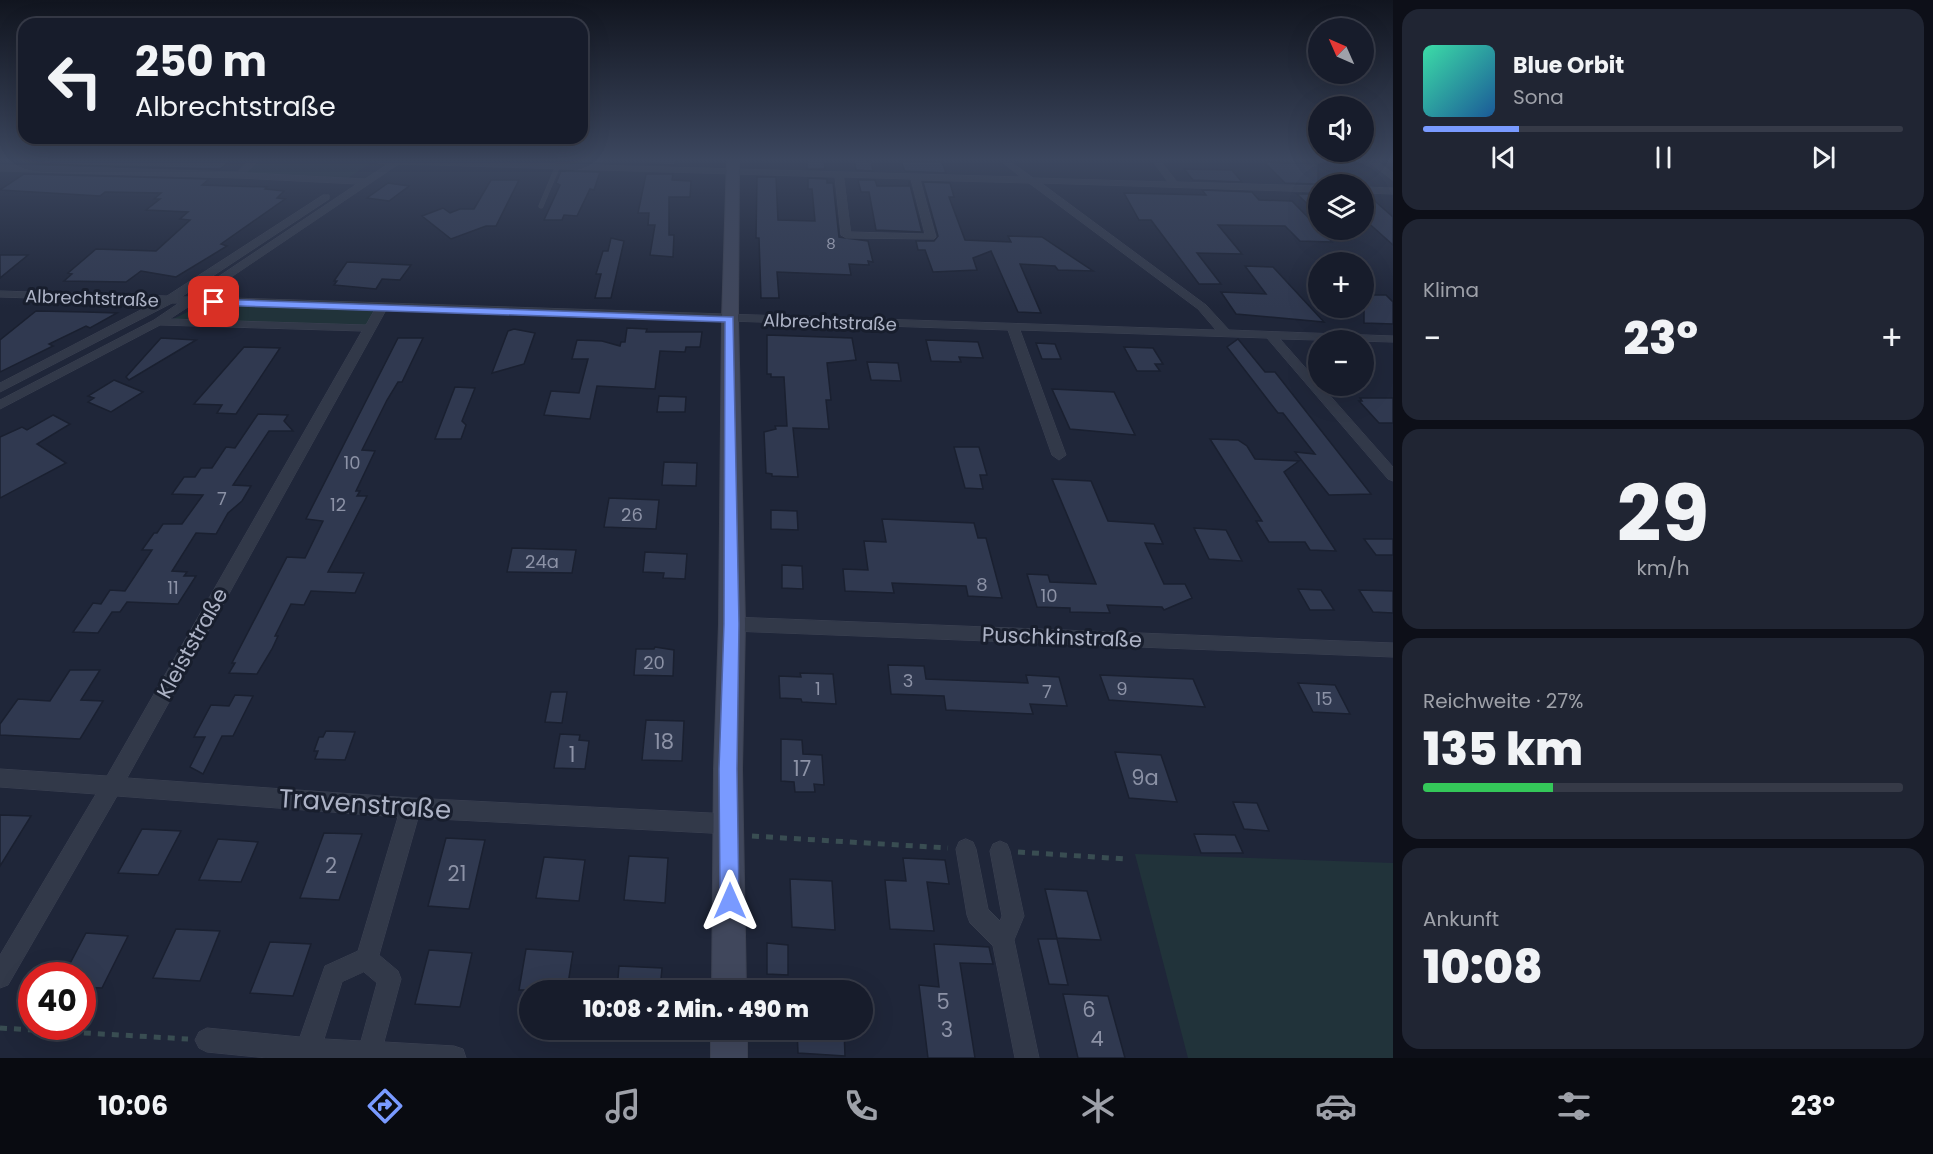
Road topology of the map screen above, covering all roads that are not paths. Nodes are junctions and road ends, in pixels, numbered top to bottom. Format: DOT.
graph roads {
  1 [pos="309,208"];
  2 [pos="328,208"];
  3 [pos="732,208"];
  4 [pos="843,208"];
  5 [pos="923,208"];
  6 [pos="1069,208"];
  7 [pos="0,294"];
  8 [pos="167,301"];
  9 [pos="190,302"];
  10 [pos="381,308"];
  11 [pos="730,319"];
  12 [pos="158,322"];
  13 [pos="1012,327"];
  14 [pos="368,328"];
  15 [pos="1225,333"];
  16 [pos="1270,334"];
  17 [pos="1393,339"];
  18 [pos="0,388"];
  19 [pos="0,405"];
  20 [pos="1059,455"];
  21 [pos="1393,476"];
  22 [pos="732,624"];
  23 [pos="1393,650"];
  24 [pos="0,778"];
  25 [pos="112,786"];
  26 [pos="411,808"];
  27 [pos="730,829"];
  28 [pos="966,849"];
  29 [pos="1000,851"];
  30 [pos="1003,940"];
  31 [pos="367,959"];
  32 [pos="0,977"];
  33 [pos="729,980"];
  34 [pos="207,1040"];
  35 [pos="729,1040"];
  36 [pos="308,1050"];
  37 [pos="369,1054"];
  38 [pos="454,1058"];
  39 [pos="729,1058"];
  40 [pos="1027,1058"];
  1 -- 8 [label="street"];
  2 -- 9 [label="street"];
  3 -- 11 [label="street"];
  4 -- 5 [label="street"];
  6 -- 15 [label="street"];
  7 -- 8 [label="street, Albrechtstraße"];
  8 -- 9 [label="street, Albrechtstraße"];
  8 -- 18 [label="street"];
  9 -- 10 [label="street, Albrechtstraße"];
  9 -- 12 [label="street"];
  10 -- 11 [label="street, Albrechtstraße"];
  10 -- 14 [label="street, Kleiststraße"];
  11 -- 13 [label="street, Albrechtstraße"];
  11 -- 22 [label="street"];
  12 -- 14 [label="street, Albrechtstraße"];
  12 -- 19 [label="street"];
  13 -- 15 [label="street, Albrechtstraße"];
  13 -- 20 [label="street"];
  14 -- 25 [label="street, Kleiststraße"];
  15 -- 16 [label="street, Albrechtstraße"];
  16 -- 17 [label="street, Albrechtstraße"];
  16 -- 21 [label="street"];
  22 -- 23 [label="street, Puschkinstraße"];
  22 -- 27 [label="street"];
  24 -- 25 [label="street, Travenstraße"];
  25 -- 26 [label="street, Travenstraße"];
  25 -- 32 [label="street, Kleiststraße"];
  26 -- 27 [label="street, Travenstraße"];
  26 -- 31 [label="street"];
  27 -- 33 [label="street"];
  28 -- 30 [label="street"];
  29 -- 30 [label="street"];
  30 -- 40 [label="street"];
  31 -- 36 [label="street"];
  31 -- 37 [label="street"];
  34 -- 36 [label="street"];
  35 -- 39 [label="street"];
  36 -- 37 [label="street"];
  37 -- 38 [label="street"];
}
